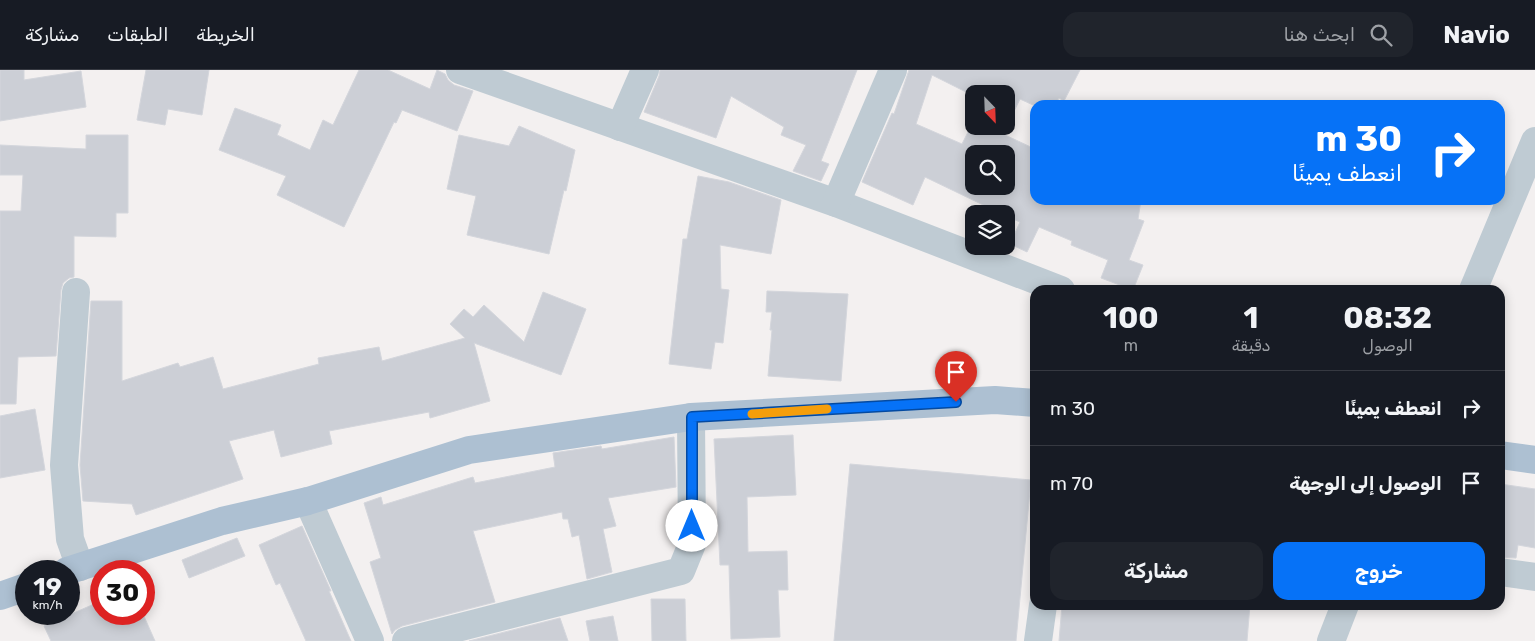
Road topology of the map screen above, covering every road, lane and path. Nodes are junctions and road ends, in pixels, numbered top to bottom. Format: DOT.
graph roads {
  1 [pos="645,70"];
  2 [pos="893,70"];
  3 [pos="469,72"];
  4 [pos="620,127"];
  5 [pos="1535,140"];
  6 [pos="836,203"];
  7 [pos="1048,285"];
  8 [pos="1475,285"];
  9 [pos="76,292"];
  10 [pos="1030,403"];
  11 [pos="692,417"];
  12 [pos="1505,456"];
  13 [pos="1535,460"];
  14 [pos="308,501"];
  15 [pos="73,560"];
  16 [pos="80,567"];
  17 [pos="1505,573"];
  18 [pos="1535,577"];
  19 [pos="15,590"];
  20 [pos="0,596"];
  21 [pos="1041,610"];
  22 [pos="1343,610"];
  23 [pos="370,641"];
  24 [pos="406,641"];
  25 [pos="1038,641"];
  26 [pos="1331,641"];
  1 -- 4 [label="street"];
  2 -- 6 [label="street"];
  3 -- 4 [label="street"];
  4 -- 6 [label="street"];
  5 -- 8 [label="street"];
  6 -- 7 [label="street"];
  9 -- 15 [label="street"];
  10 -- 11 [label="main road"];
  11 -- 14 [label="main road"];
  11 -- 24 [label="street"];
  12 -- 13 [label="main road"];
  14 -- 16 [label="main road"];
  14 -- 23 [label="street"];
  17 -- 18 [label="street"];
  19 -- 20 [label="main road"];
  21 -- 25 [label="street"];
  22 -- 26 [label="street"];
}
